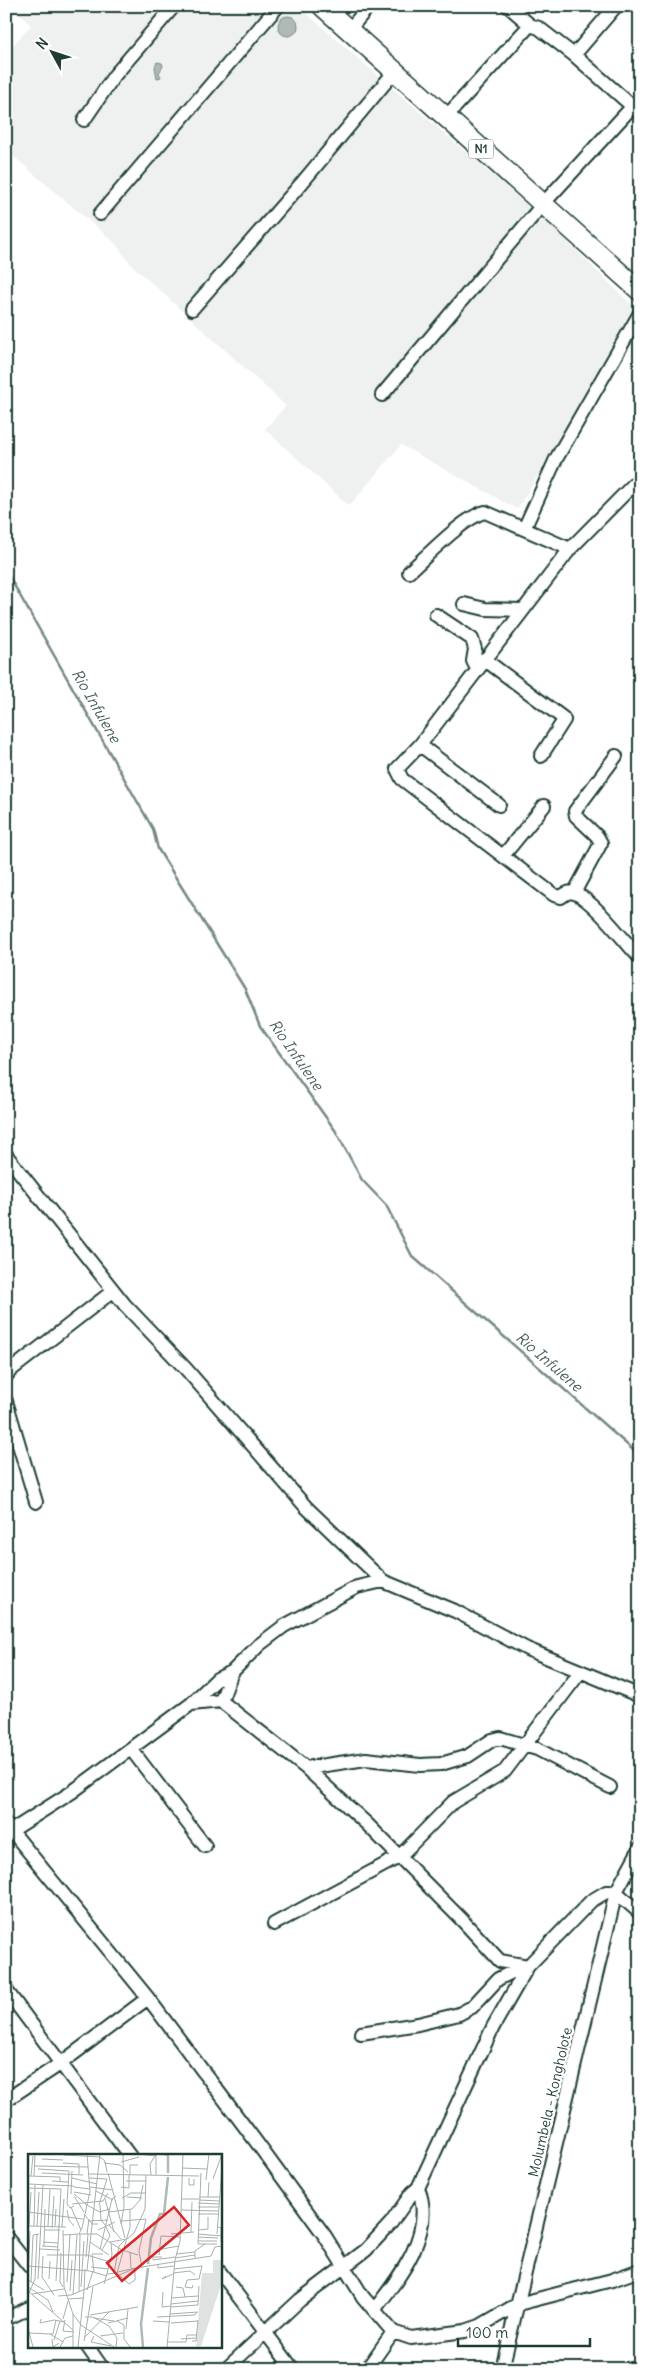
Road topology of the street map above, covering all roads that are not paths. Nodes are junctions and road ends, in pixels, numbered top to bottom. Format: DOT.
graph roads {
  1 [pos="174,6"];
  2 [pos="278,6"];
  3 [pos="322,6"];
  4 [pos="369,6"];
  5 [pos="508,6"];
  6 [pos="616,6"];
  7 [pos="530,25"];
  8 [pos="349,30"];
  9 [pos="574,55"];
  10 [pos="395,71"];
  11 [pos="636,110"];
  12 [pos="445,118"];
  13 [pos="84,120"];
  14 [pos="543,204"];
  15 [pos="100,214"];
  16 [pos="640,291"];
  17 [pos="192,309"];
  18 [pos="640,313"];
  19 [pos="382,395"];
  20 [pos="640,478"];
  21 [pos="524,529"];
  22 [pos="570,549"];
  23 [pos="409,572"];
  24 [pos="464,604"];
  25 [pos="522,610"];
  26 [pos="436,615"];
  27 [pos="481,664"];
  28 [pos="420,745"];
  29 [pos="541,756"];
  30 [pos="616,756"];
  31 [pos="499,806"];
  32 [pos="544,806"];
  33 [pos="504,856"];
  34 [pos="574,893"];
  35 [pos="640,958"];
  36 [pos="7,1158"];
  37 [pos="113,1291"];
  38 [pos="6,1376"];
  39 [pos="6,1401"];
  40 [pos="36,1502"];
  41 [pos="384,1581"];
  42 [pos="581,1671"];
  43 [pos="232,1672"];
  44 [pos="640,1696"];
  45 [pos="221,1701"];
  46 [pos="191,1704"];
  47 [pos="525,1747"];
  48 [pos="131,1749"];
  49 [pos="306,1768"];
  50 [pos="610,1787"];
  51 [pos="8,1829"];
  52 [pos="205,1846"];
  53 [pos="640,1848"];
  54 [pos="399,1857"];
  55 [pos="616,1892"];
  56 [pos="640,1914"];
  57 [pos="274,1924"];
  58 [pos="500,1962"];
  59 [pos="526,1966"];
  60 [pos="506,1975"];
  61 [pos="6,1990"];
  62 [pos="512,1990"];
  63 [pos="148,1998"];
  64 [pos="361,2032"];
  65 [pos="60,2064"];
  66 [pos="6,2100"];
  67 [pos="128,2154"];
  68 [pos="418,2188"];
  69 [pos="6,2237"];
  70 [pos="28,2265"];
  71 [pos="342,2267"];
  72 [pos="640,2270"];
  73 [pos="221,2273"];
  74 [pos="518,2304"];
  75 [pos="28,2309"];
  76 [pos="374,2310"];
  77 [pos="6,2320"];
  78 [pos="266,2332"];
  79 [pos="393,2332"];
  80 [pos="88,2348"];
  81 [pos="380,2353"];
  82 [pos="103,2369"];
  83 [pos="226,2369"];
  84 [pos="293,2369"];
  85 [pos="366,2369"];
  86 [pos="379,2369"];
  87 [pos="502,2369"];
  1 -- 13 [label="street"];
  2 -- 15 [label="street"];
  3 -- 8 [label="highway, N1"];
  4 -- 8 [label="street"];
  5 -- 7 [label="street"];
  6 -- 9 [label="street"];
  7 -- 9 [label="street"];
  7 -- 12 [label="street"];
  8 -- 10 [label="highway, N1"];
  9 -- 11 [label="street"];
  10 -- 12 [label="highway, N1"];
  10 -- 17 [label="street"];
  11 -- 14 [label="street"];
  12 -- 14 [label="highway, N1"];
  14 -- 16 [label="highway, N1"];
  14 -- 19 [label="street"];
  18 -- 21 [label="street"];
  20 -- 22 [label="street"];
  21 -- 22 [label="street"];
  21 -- 23 [label="street"];
  22 -- 25 [label="street"];
  24 -- 25 [label="street"];
  25 -- 27 [label="street"];
  26 -- 27 [label="street"];
  27 -- 28 [label="street"];
  27 -- 29 [label="street"];
  28 -- 31 [label="street"];
  28 -- 33 [label="street"];
  30 -- 34 [label="street"];
  32 -- 33 [label="street"];
  33 -- 34 [label="street"];
  34 -- 35 [label="street"];
  36 -- 37 [label="street"];
  37 -- 38 [label="street"];
  37 -- 41 [label="street"];
  39 -- 40 [label="street"];
  41 -- 42 [label="street"];
  41 -- 43 [label="street"];
  42 -- 44 [label="street"];
  42 -- 47 [label="street"];
  43 -- 45 [label="street"];
  43 -- 46 [label="street"];
  45 -- 46 [label="street"];
  45 -- 49 [label="street"];
  46 -- 48 [label="street"];
  47 -- 49 [label="street"];
  47 -- 50 [label="street"];
  47 -- 54 [label="street"];
  48 -- 51 [label="street"];
  48 -- 52 [label="street"];
  49 -- 54 [label="street"];
  51 -- 63 [label="street"];
  53 -- 55 [label="street, Molumbela - Kongholote"];
  54 -- 57 [label="street"];
  54 -- 58 [label="street"];
  55 -- 56 [label="street"];
  55 -- 59 [label="street"];
  55 -- 74 [label="street, Molumbela - Kongholote"];
  58 -- 59 [label="street"];
  58 -- 60 [label="street"];
  59 -- 60 [label="street"];
  59 -- 62 [label="street"];
  60 -- 62 [label="street"];
  60 -- 64 [label="street"];
  61 -- 65 [label="street"];
  62 -- 68 [label="street"];
  63 -- 65 [label="street"];
  63 -- 71 [label="street"];
  65 -- 66 [label="street"];
  65 -- 67 [label="street"];
  68 -- 71 [label="street"];
  68 -- 76 [label="street"];
  69 -- 70 [label="street"];
  71 -- 76 [label="street"];
  71 -- 78 [label="street"];
  72 -- 74 [label="street"];
  73 -- 78 [label="street"];
  74 -- 79 [label="street"];
  74 -- 87 [label="street, Molumbela - Kongholote"];
  75 -- 77 [label="street"];
  76 -- 79 [label="street"];
  78 -- 83 [label="street"];
  78 -- 84 [label="street"];
  79 -- 81 [label="street"];
  80 -- 82 [label="street"];
  81 -- 85 [label="street"];
  81 -- 86 [label="street"];
}
